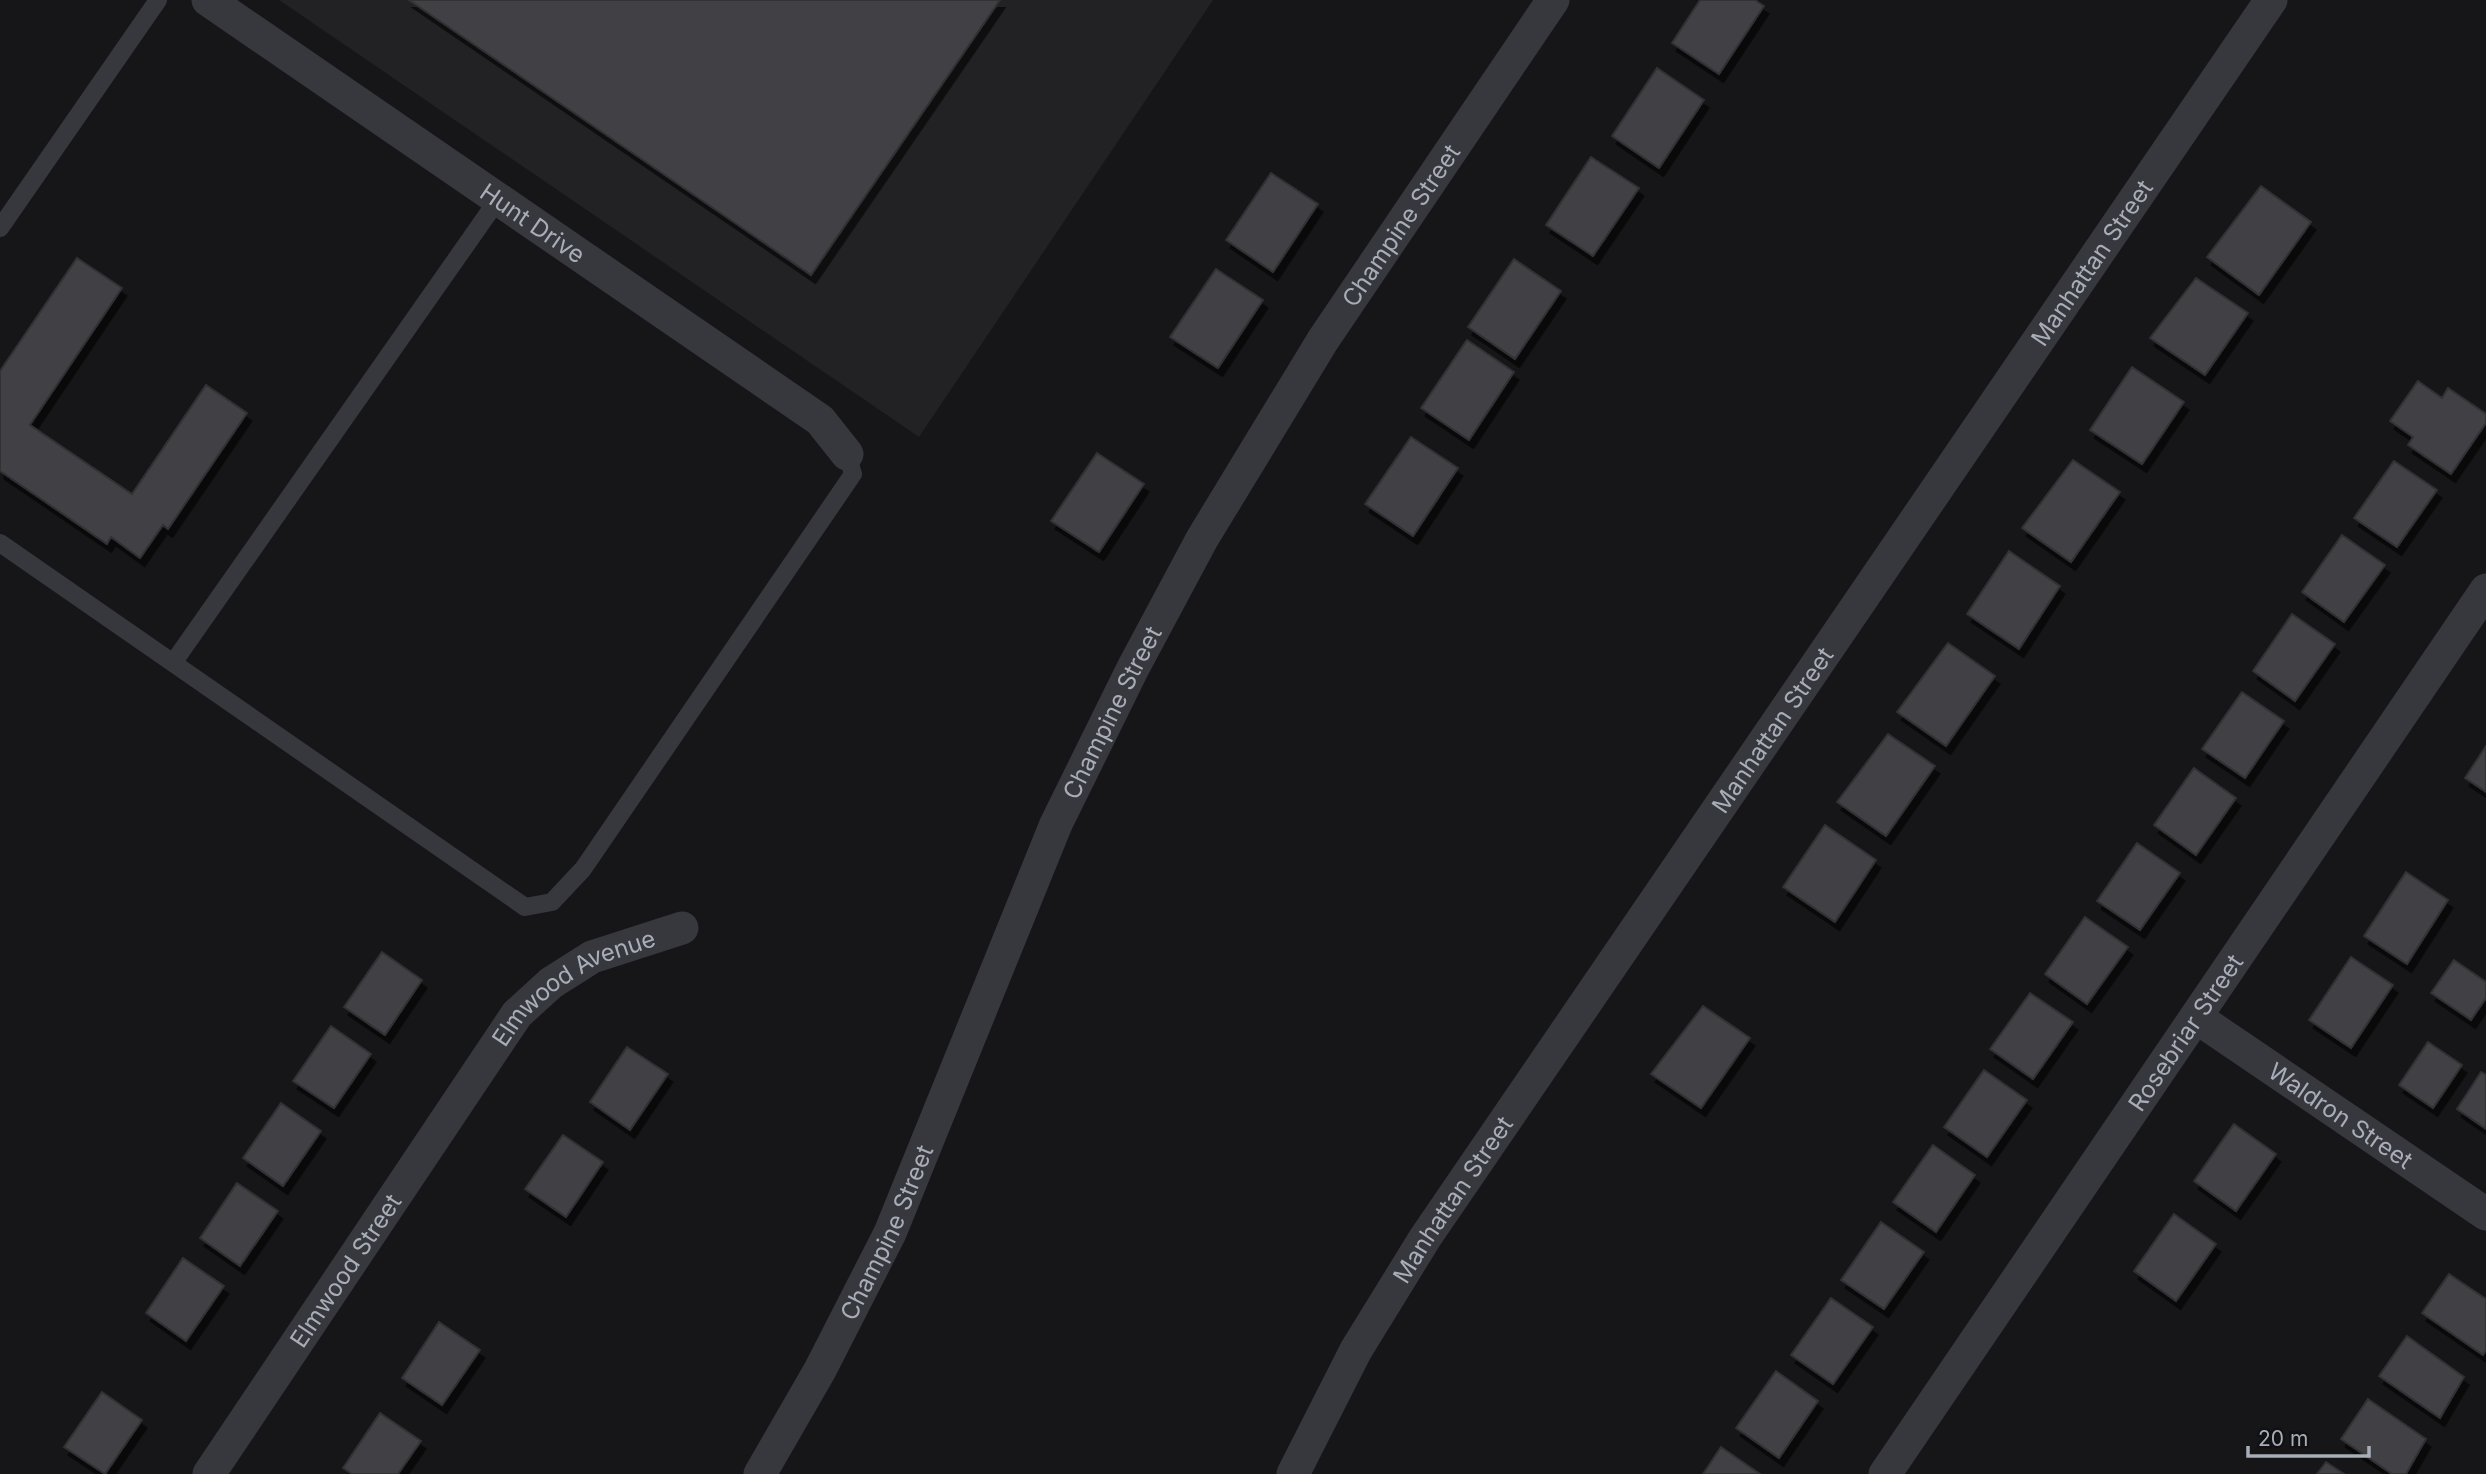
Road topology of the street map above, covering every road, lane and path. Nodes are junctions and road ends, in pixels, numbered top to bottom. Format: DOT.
graph roads {
  1 [pos="158,0"];
  2 [pos="208,0"];
  3 [pos="1553,0"];
  4 [pos="2271,0"];
  5 [pos="499,198"];
  6 [pos="0,228"];
  7 [pos="847,454"];
  8 [pos="0,543"];
  9 [pos="2486,590"];
  10 [pos="173,663"];
  11 [pos="682,928"];
  12 [pos="2196,1017"];
  13 [pos="481,1067"];
  14 [pos="2486,1214"];
  15 [pos="209,1474"];
  16 [pos="760,1474"];
  17 [pos="1293,1474"];
  18 [pos="1885,1474"];
  1 -- 6 [label="lane"];
  2 -- 5 [label="street, Hunt Drive"];
  3 -- 16 [label="street, Champine Street"];
  4 -- 17 [label="street, Manhattan Street"];
  5 -- 7 [label="street, Hunt Drive"];
  5 -- 10 [label="lane"];
  7 -- 10 [label="lane"];
  8 -- 10 [label="lane"];
  9 -- 12 [label="street, Rosebriar Street"];
  11 -- 13 [label="street, Elmwood Avenue"];
  12 -- 14 [label="street, Waldron Street"];
  12 -- 18 [label="street, Rosebriar Street"];
  13 -- 15 [label="street, Elmwood Street"];
}
